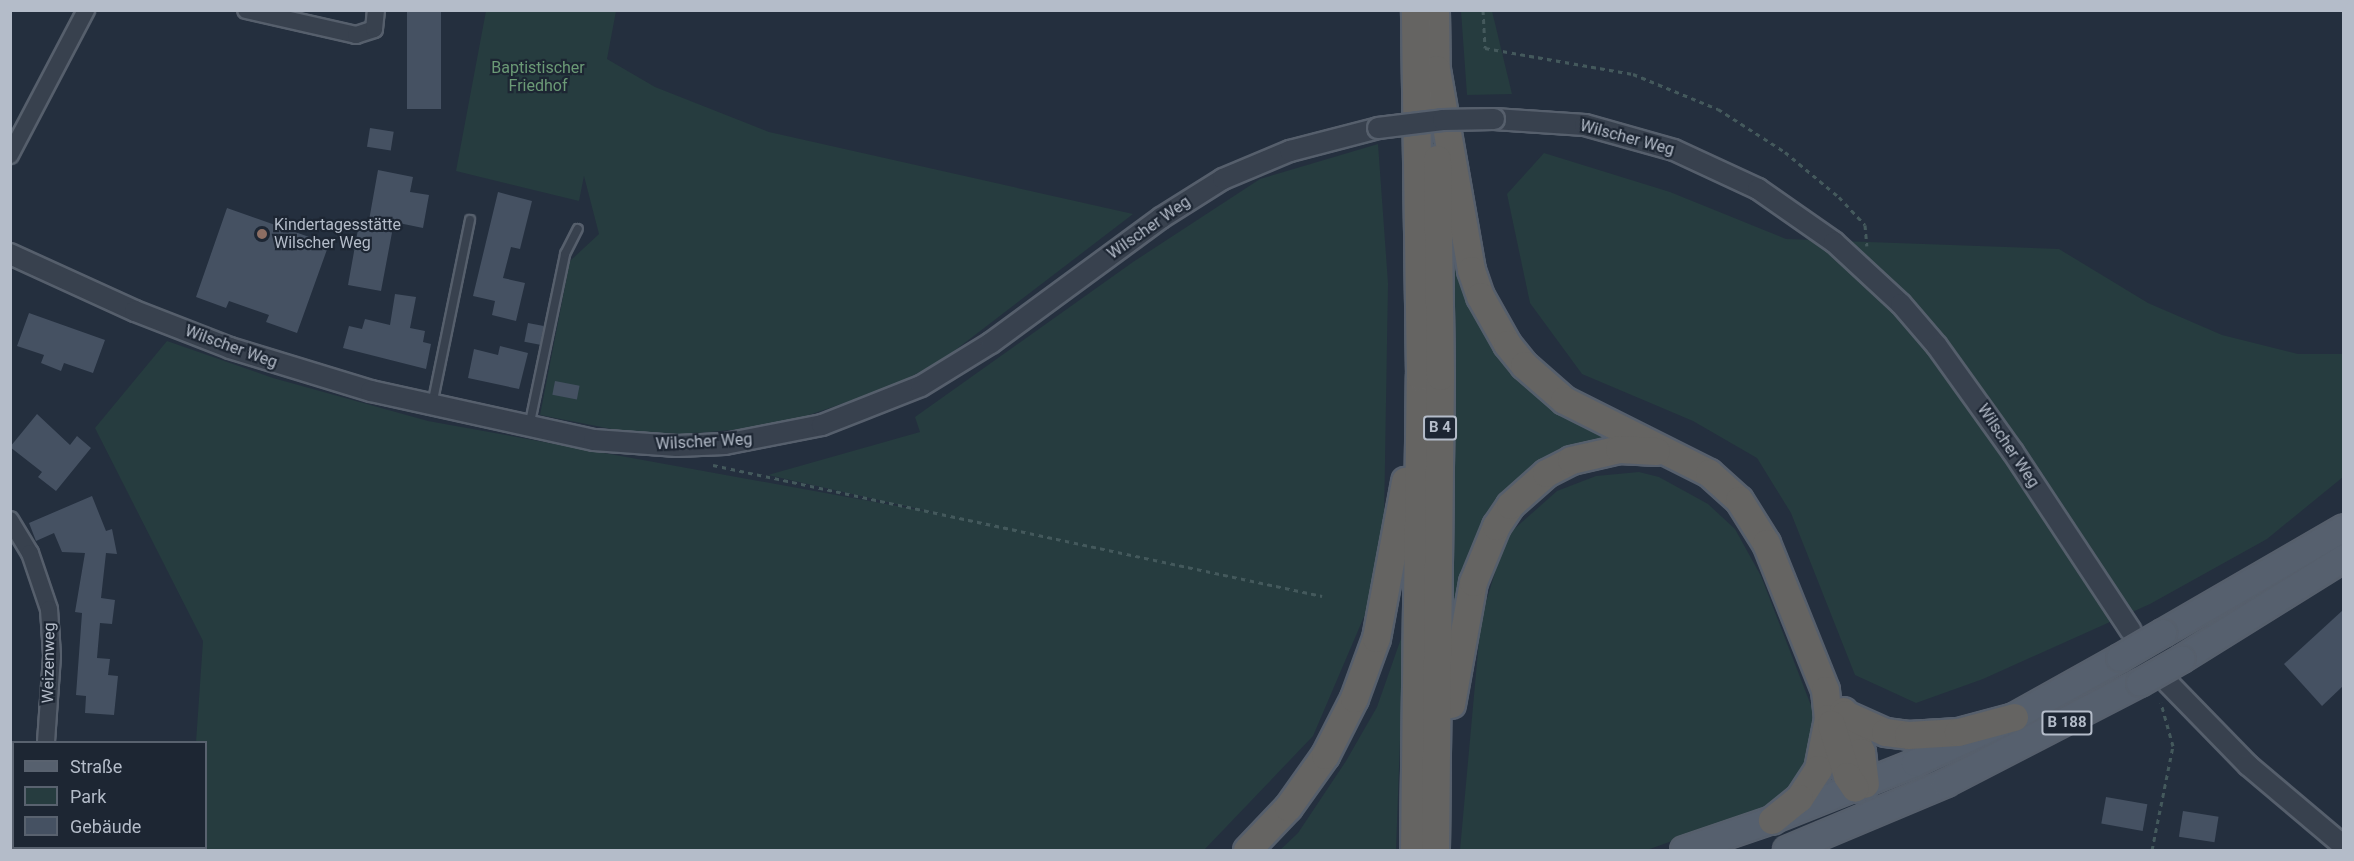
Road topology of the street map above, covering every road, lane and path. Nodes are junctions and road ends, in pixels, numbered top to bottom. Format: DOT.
graph roads {
  1 [pos="86,10"];
  2 [pos="246,10"];
  3 [pos="376,10"];
  4 [pos="1415,10"];
  5 [pos="1435,10"];
  6 [pos="1483,10"];
  7 [pos="1436,69"];
  8 [pos="10,155"];
  9 [pos="470,220"];
  10 [pos="578,229"];
  11 [pos="1863,252"];
  12 [pos="10,254"];
  13 [pos="1420,376"];
  14 [pos="431,406"];
  15 [pos="529,428"];
  16 [pos="1689,460"];
  17 [pos="707,464"];
  18 [pos="10,520"];
  19 [pos="2343,528"];
  20 [pos="2343,549"];
  21 [pos="2343,558"];
  22 [pos="2314,574"];
  23 [pos="1322,596"];
  24 [pos="2131,631"];
  25 [pos="2156,687"];
  26 [pos="1837,716"];
  27 [pos="2014,717"];
  28 [pos="46,741"];
  29 [pos="1437,788"];
  30 [pos="1861,789"];
  31 [pos="1900,804"];
  32 [pos="1772,820"];
  33 [pos="1835,832"];
  34 [pos="2343,846"];
  35 [pos="1247,850"];
  36 [pos="1414,850"];
  37 [pos="1435,850"];
  38 [pos="1684,850"];
  39 [pos="1786,850"];
  40 [pos="2152,850"];
  1 -- 8 [label="street"];
  2 -- 3 [label="street"];
  4 -- 13 [label="highway, B 4"];
  5 -- 7 [label="highway, B 4"];
  6 -- 11 [label="path"];
  7 -- 16 [label="highway"];
  7 -- 29 [label="highway, B 4"];
  9 -- 14 [label="lane"];
  10 -- 15 [label="lane"];
  12 -- 14 [label="street, Wilscher Weg"];
  13 -- 35 [label="highway"];
  13 -- 36 [label="highway, B 4"];
  14 -- 15 [label="street, Wilscher Weg"];
  15 -- 24 [label="street, Wilscher Weg, bridge"];
  16 -- 26 [label="highway"];
  16 -- 29 [label="highway"];
  17 -- 23 [label="path"];
  18 -- 28 [label="street, Weizenweg"];
  19 -- 27 [label="main road, B 188, bridge"];
  20 -- 22 [label="main road, B 188"];
  21 -- 22 [label="main road"];
  22 -- 25 [label="main road, B 188, bridge"];
  25 -- 31 [label="main road, B 188"];
  25 -- 34 [label="street"];
  25 -- 40 [label="path"];
  26 -- 27 [label="highway"];
  26 -- 30 [label="highway"];
  26 -- 32 [label="highway"];
  27 -- 30 [label="main road, B 188"];
  29 -- 37 [label="highway, B 4"];
  30 -- 31 [label="main road"];
  30 -- 32 [label="main road, B 188"];
  30 -- 33 [label="main road"];
  31 -- 33 [label="main road, B 188"];
  32 -- 38 [label="main road, B 188"];
  33 -- 39 [label="main road, B 188"];
}
